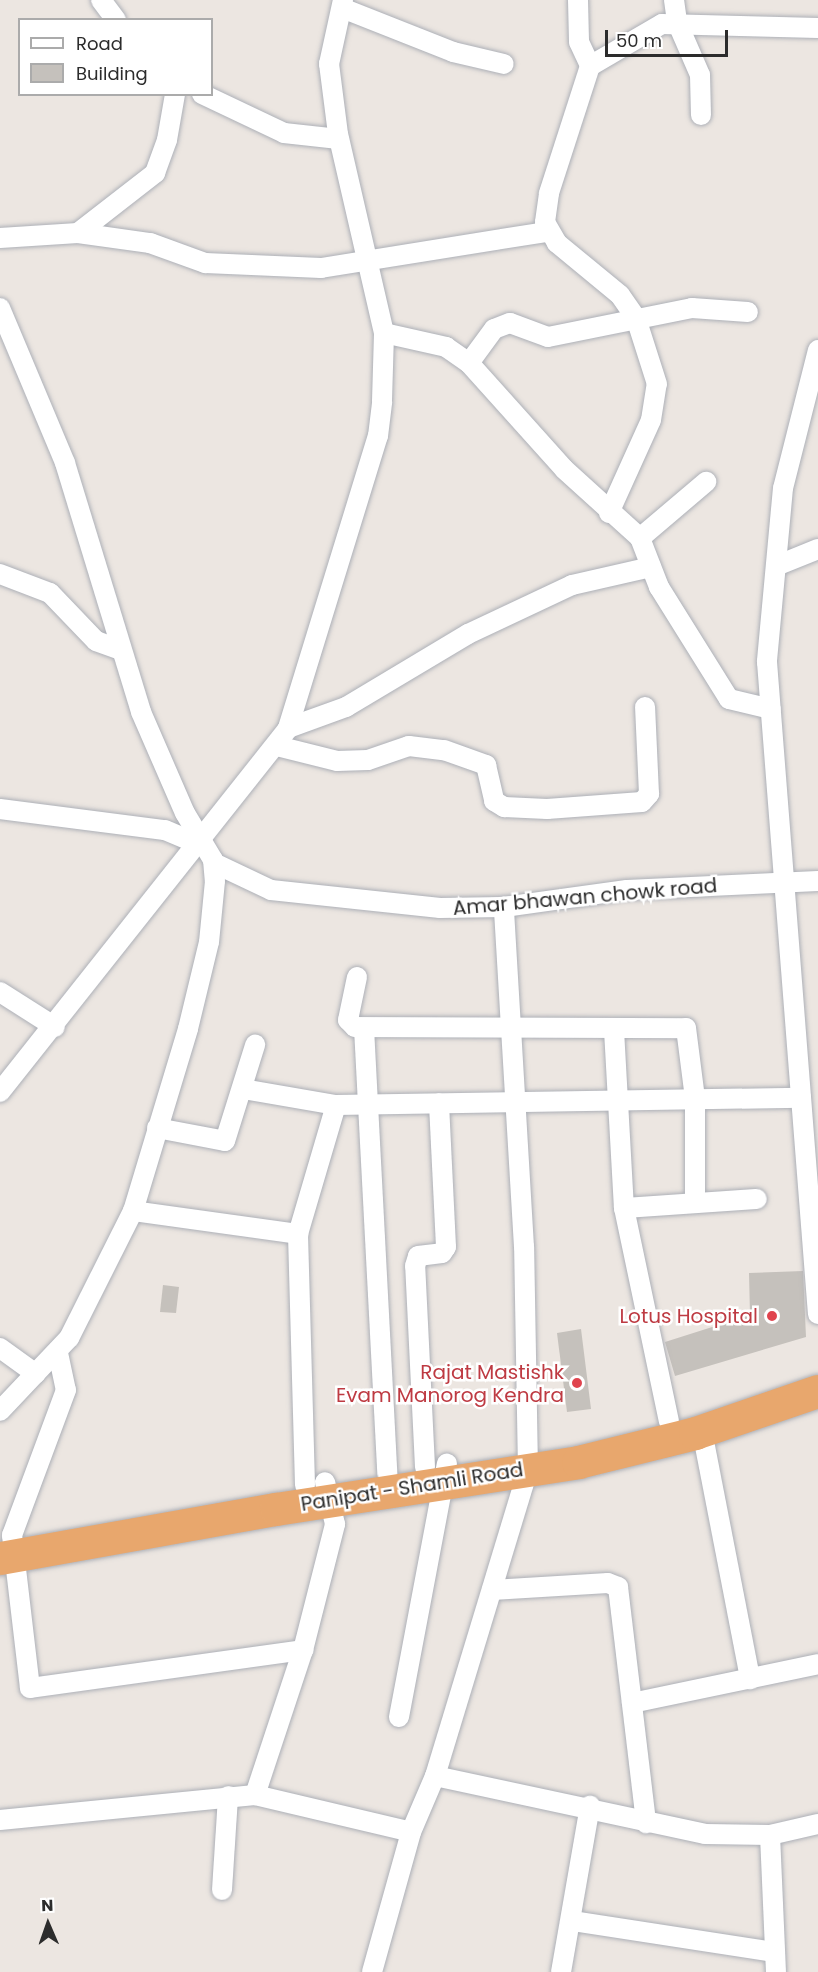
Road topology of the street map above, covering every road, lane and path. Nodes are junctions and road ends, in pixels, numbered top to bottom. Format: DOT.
graph roads {
  1 [pos="101,0"];
  2 [pos="578,0"];
  3 [pos="674,0"];
  4 [pos="343,4"];
  5 [pos="114,18"];
  6 [pos="677,22"];
  7 [pos="818,28"];
  8 [pos="504,64"];
  9 [pos="590,66"];
  10 [pos="175,96"];
  11 [pos="206,96"];
  12 [pos="701,115"];
  13 [pos="339,140"];
  14 [pos="547,231"];
  15 [pos="78,233"];
  16 [pos="0,238"];
  17 [pos="367,265"];
  18 [pos="0,308"];
  19 [pos="748,312"];
  20 [pos="636,318"];
  21 [pos="384,333"];
  22 [pos="818,350"];
  23 [pos="469,363"];
  24 [pos="706,482"];
  25 [pos="609,513"];
  26 [pos="640,538"];
  27 [pos="818,549"];
  28 [pos="776,566"];
  29 [pos="651,567"];
  30 [pos="0,574"];
  31 [pos="118,649"];
  32 [pos="645,707"];
  33 [pos="771,708"];
  34 [pos="288,728"];
  35 [pos="278,746"];
  36 [pos="0,809"];
  37 [pos="197,842"];
  38 [pos="214,863"];
  39 [pos="818,881"];
  40 [pos="784,884"];
  41 [pos="504,907"];
  42 [pos="357,977"];
  43 [pos="0,992"];
  44 [pos="56,1027"];
  45 [pos="511,1027"];
  46 [pos="364,1028"];
  47 [pos="614,1030"];
  48 [pos="255,1045"];
  49 [pos="3,1085"];
  50 [pos="243,1089"];
  51 [pos="695,1098"];
  52 [pos="801,1098"];
  53 [pos="618,1099"];
  54 [pos="514,1101"];
  55 [pos="439,1103"];
  56 [pos="365,1104"];
  57 [pos="336,1105"];
  58 [pos="157,1128"];
  59 [pos="812,1183"];
  60 [pos="757,1199"];
  61 [pos="695,1202"];
  62 [pos="624,1208"];
  63 [pos="133,1211"];
  64 [pos="298,1234"];
  65 [pos="818,1314"];
  66 [pos="0,1348"];
  67 [pos="58,1353"];
  68 [pos="818,1371"];
  69 [pos="36,1374"];
  70 [pos="818,1391"];
  71 [pos="0,1411"];
  72 [pos="669,1420"];
  73 [pos="702,1431"];
  74 [pos="528,1460"];
  75 [pos="439,1471"];
  76 [pos="387,1473"];
  77 [pos="320,1489"];
  78 [pos="7,1546"];
  79 [pos="492,1590"];
  80 [pos="303,1650"];
  81 [pos="818,1664"];
  82 [pos="750,1679"];
  83 [pos="632,1703"];
  84 [pos="399,1717"];
  85 [pos="435,1776"];
  86 [pos="255,1795"];
  87 [pos="228,1796"];
  88 [pos="590,1806"];
  89 [pos="0,1820"];
  90 [pos="646,1823"];
  91 [pos="818,1824"];
  92 [pos="411,1832"];
  93 [pos="770,1835"];
  94 [pos="222,1890"];
  95 [pos="572,1921"];
  96 [pos="776,1952"];
  97 [pos="372,1972"];
  98 [pos="561,1972"];
  99 [pos="776,1972"];
  1 -- 5 [label="street"];
  2 -- 9 [label="street"];
  3 -- 6 [label="street"];
  4 -- 8 [label="street"];
  4 -- 13 [label="street"];
  6 -- 7 [label="street"];
  6 -- 9 [label="street"];
  6 -- 12 [label="street"];
  9 -- 14 [label="street"];
  10 -- 15 [label="street"];
  11 -- 13 [label="street"];
  13 -- 17 [label="street"];
  14 -- 17 [label="street"];
  14 -- 20 [label="street"];
  15 -- 16 [label="street"];
  15 -- 17 [label="street"];
  17 -- 21 [label="street"];
  18 -- 31 [label="street"];
  19 -- 20 [label="street"];
  20 -- 23 [label="street"];
  20 -- 25 [label="street"];
  21 -- 23 [label="street"];
  21 -- 34 [label="street"];
  22 -- 28 [label="street"];
  23 -- 25 [label="street"];
  24 -- 26 [label="street"];
  25 -- 26 [label="street"];
  26 -- 29 [label="street"];
  27 -- 28 [label="street"];
  28 -- 33 [label="street"];
  29 -- 33 [label="street"];
  29 -- 34 [label="street"];
  30 -- 31 [label="street"];
  31 -- 37 [label="street"];
  32 -- 35 [label="street"];
  33 -- 40 [label="street"];
  34 -- 35 [label="street"];
  35 -- 37 [label="street"];
  36 -- 37 [label="street"];
  37 -- 38 [label="street"];
  37 -- 44 [label="street"];
  38 -- 41 [label="street, Amar bhawan chowk road"];
  38 -- 58 [label="street"];
  39 -- 40 [label="street, Amar bhawan chowk road"];
  40 -- 41 [label="street, Amar bhawan chowk road"];
  40 -- 52 [label="street"];
  41 -- 45 [label="street"];
  42 -- 46 [label="street"];
  43 -- 44 [label="street"];
  44 -- 49 [label="street"];
  45 -- 46 [label="street"];
  45 -- 47 [label="street"];
  45 -- 54 [label="street"];
  46 -- 56 [label="street"];
  47 -- 51 [label="street"];
  47 -- 53 [label="street"];
  48 -- 50 [label="street"];
  50 -- 57 [label="street"];
  50 -- 58 [label="street"];
  51 -- 52 [label="street"];
  51 -- 53 [label="street"];
  51 -- 61 [label="street"];
  52 -- 59 [label="street"];
  53 -- 54 [label="street"];
  53 -- 62 [label="street"];
  54 -- 55 [label="street"];
  54 -- 74 [label="street"];
  55 -- 56 [label="street"];
  55 -- 75 [label="street"];
  56 -- 57 [label="street"];
  56 -- 76 [label="street"];
  57 -- 64 [label="street"];
  58 -- 63 [label="street"];
  59 -- 65 [label="street"];
  60 -- 61 [label="street"];
  61 -- 62 [label="street"];
  62 -- 72 [label="street"];
  63 -- 64 [label="street"];
  63 -- 67 [label="street"];
  64 -- 77 [label="street"];
  66 -- 69 [label="street"];
  67 -- 69 [label="street"];
  67 -- 78 [label="street"];
  68 -- 72 [label="highway, Panipat - Shamli Road"];
  69 -- 71 [label="street"];
  70 -- 73 [label="highway, Panipat - Shamli Road"];
  72 -- 74 [label="highway, Panipat - Shamli Road"];
  73 -- 74 [label="highway, Panipat - Shamli Road"];
  73 -- 82 [label="street"];
  74 -- 75 [label="highway, Panipat - Shamli Road"];
  74 -- 79 [label="street"];
  75 -- 76 [label="highway, Panipat - Shamli Road"];
  75 -- 77 [label="highway, Panipat - Shamli Road"];
  75 -- 84 [label="street"];
  76 -- 77 [label="highway, Panipat - Shamli Road"];
  77 -- 78 [label="highway, Panipat - Shamli Road"];
  77 -- 80 [label="street"];
  78 -- 80 [label="street"];
  79 -- 83 [label="street"];
  79 -- 85 [label="street"];
  80 -- 86 [label="street"];
  81 -- 82 [label="street"];
  82 -- 83 [label="street"];
  83 -- 90 [label="street"];
  85 -- 88 [label="street"];
  85 -- 92 [label="street"];
  86 -- 87 [label="street"];
  86 -- 92 [label="street"];
  87 -- 89 [label="street"];
  87 -- 94 [label="street"];
  88 -- 90 [label="street"];
  88 -- 95 [label="street"];
  90 -- 93 [label="street"];
  91 -- 93 [label="street"];
  92 -- 97 [label="street"];
  93 -- 96 [label="street"];
  95 -- 96 [label="street"];
  95 -- 98 [label="street"];
  96 -- 99 [label="street"];
}
